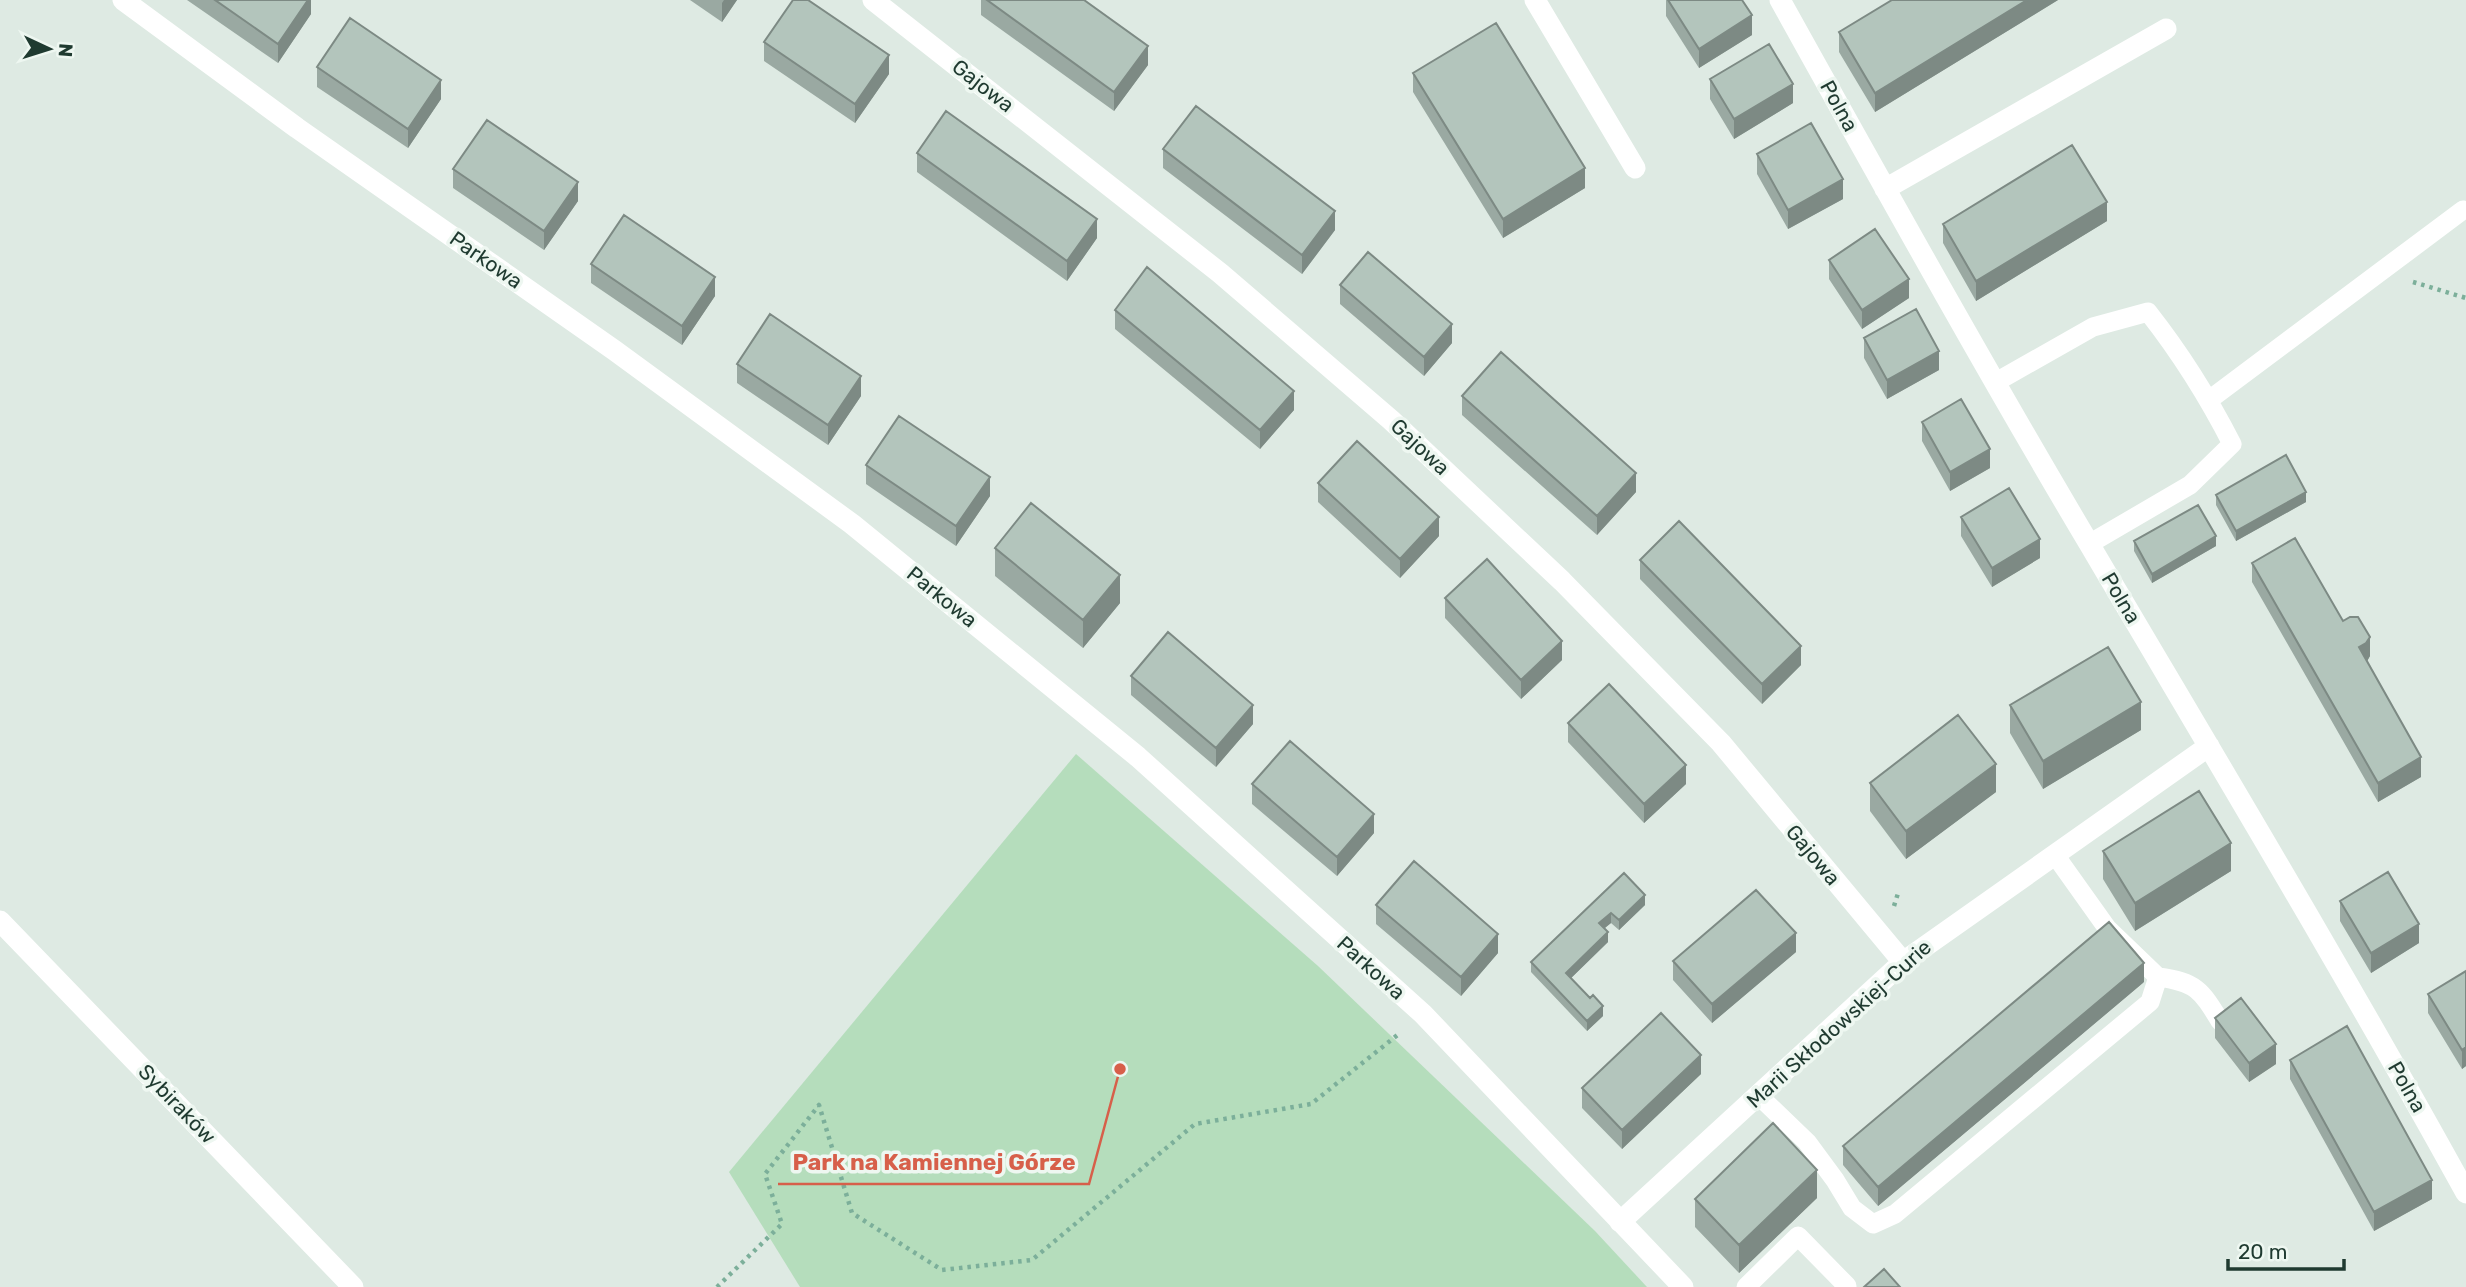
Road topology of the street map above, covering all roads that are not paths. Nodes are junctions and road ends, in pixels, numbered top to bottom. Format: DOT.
graph roads {
  1 [pos="123,0"];
  2 [pos="873,0"];
  3 [pos="1535,0"];
  4 [pos="1780,0"];
  5 [pos="2166,29"];
  6 [pos="1635,168"];
  7 [pos="1885,189"];
  8 [pos="2463,211"];
  9 [pos="1996,382"];
  10 [pos="2209,400"];
  11 [pos="2089,544"];
  12 [pos="2209,746"];
  13 [pos="2055,855"];
  14 [pos="0,921"];
  15 [pos="1903,962"];
  16 [pos="2158,977"];
  17 [pos="2220,1021"];
  18 [pos="1758,1096"];
  19 [pos="2466,1193"];
  20 [pos="1620,1222"];
  21 [pos="1846,1286"];
  22 [pos="353,1287"];
  23 [pos="1683,1287"];
  24 [pos="1746,1287"];
  1 -- 20 [label="street, Parkowa"];
  2 -- 15 [label="street, Gajowa"];
  3 -- 6 [label="street"];
  4 -- 7 [label="street, Polna"];
  5 -- 7 [label="street"];
  7 -- 9 [label="street, Polna"];
  8 -- 10 [label="lane"];
  9 -- 10 [label="lane"];
  9 -- 11 [label="street, Polna"];
  10 -- 11 [label="lane"];
  11 -- 12 [label="street, Polna"];
  12 -- 13 [label="street, Marii Skłodowskiej-Curie"];
  12 -- 19 [label="street, Polna"];
  13 -- 15 [label="street, Marii Skłodowskiej-Curie"];
  13 -- 16 [label="lane"];
  14 -- 22 [label="street, Sybiraków"];
  15 -- 18 [label="street, Marii Skłodowskiej-Curie"];
  16 -- 17 [label="lane"];
  16 -- 18 [label="lane"];
  18 -- 20 [label="street, Marii Skłodowskiej-Curie"];
  20 -- 23 [label="street, Parkowa"];
  21 -- 24 [label="lane"];
}
